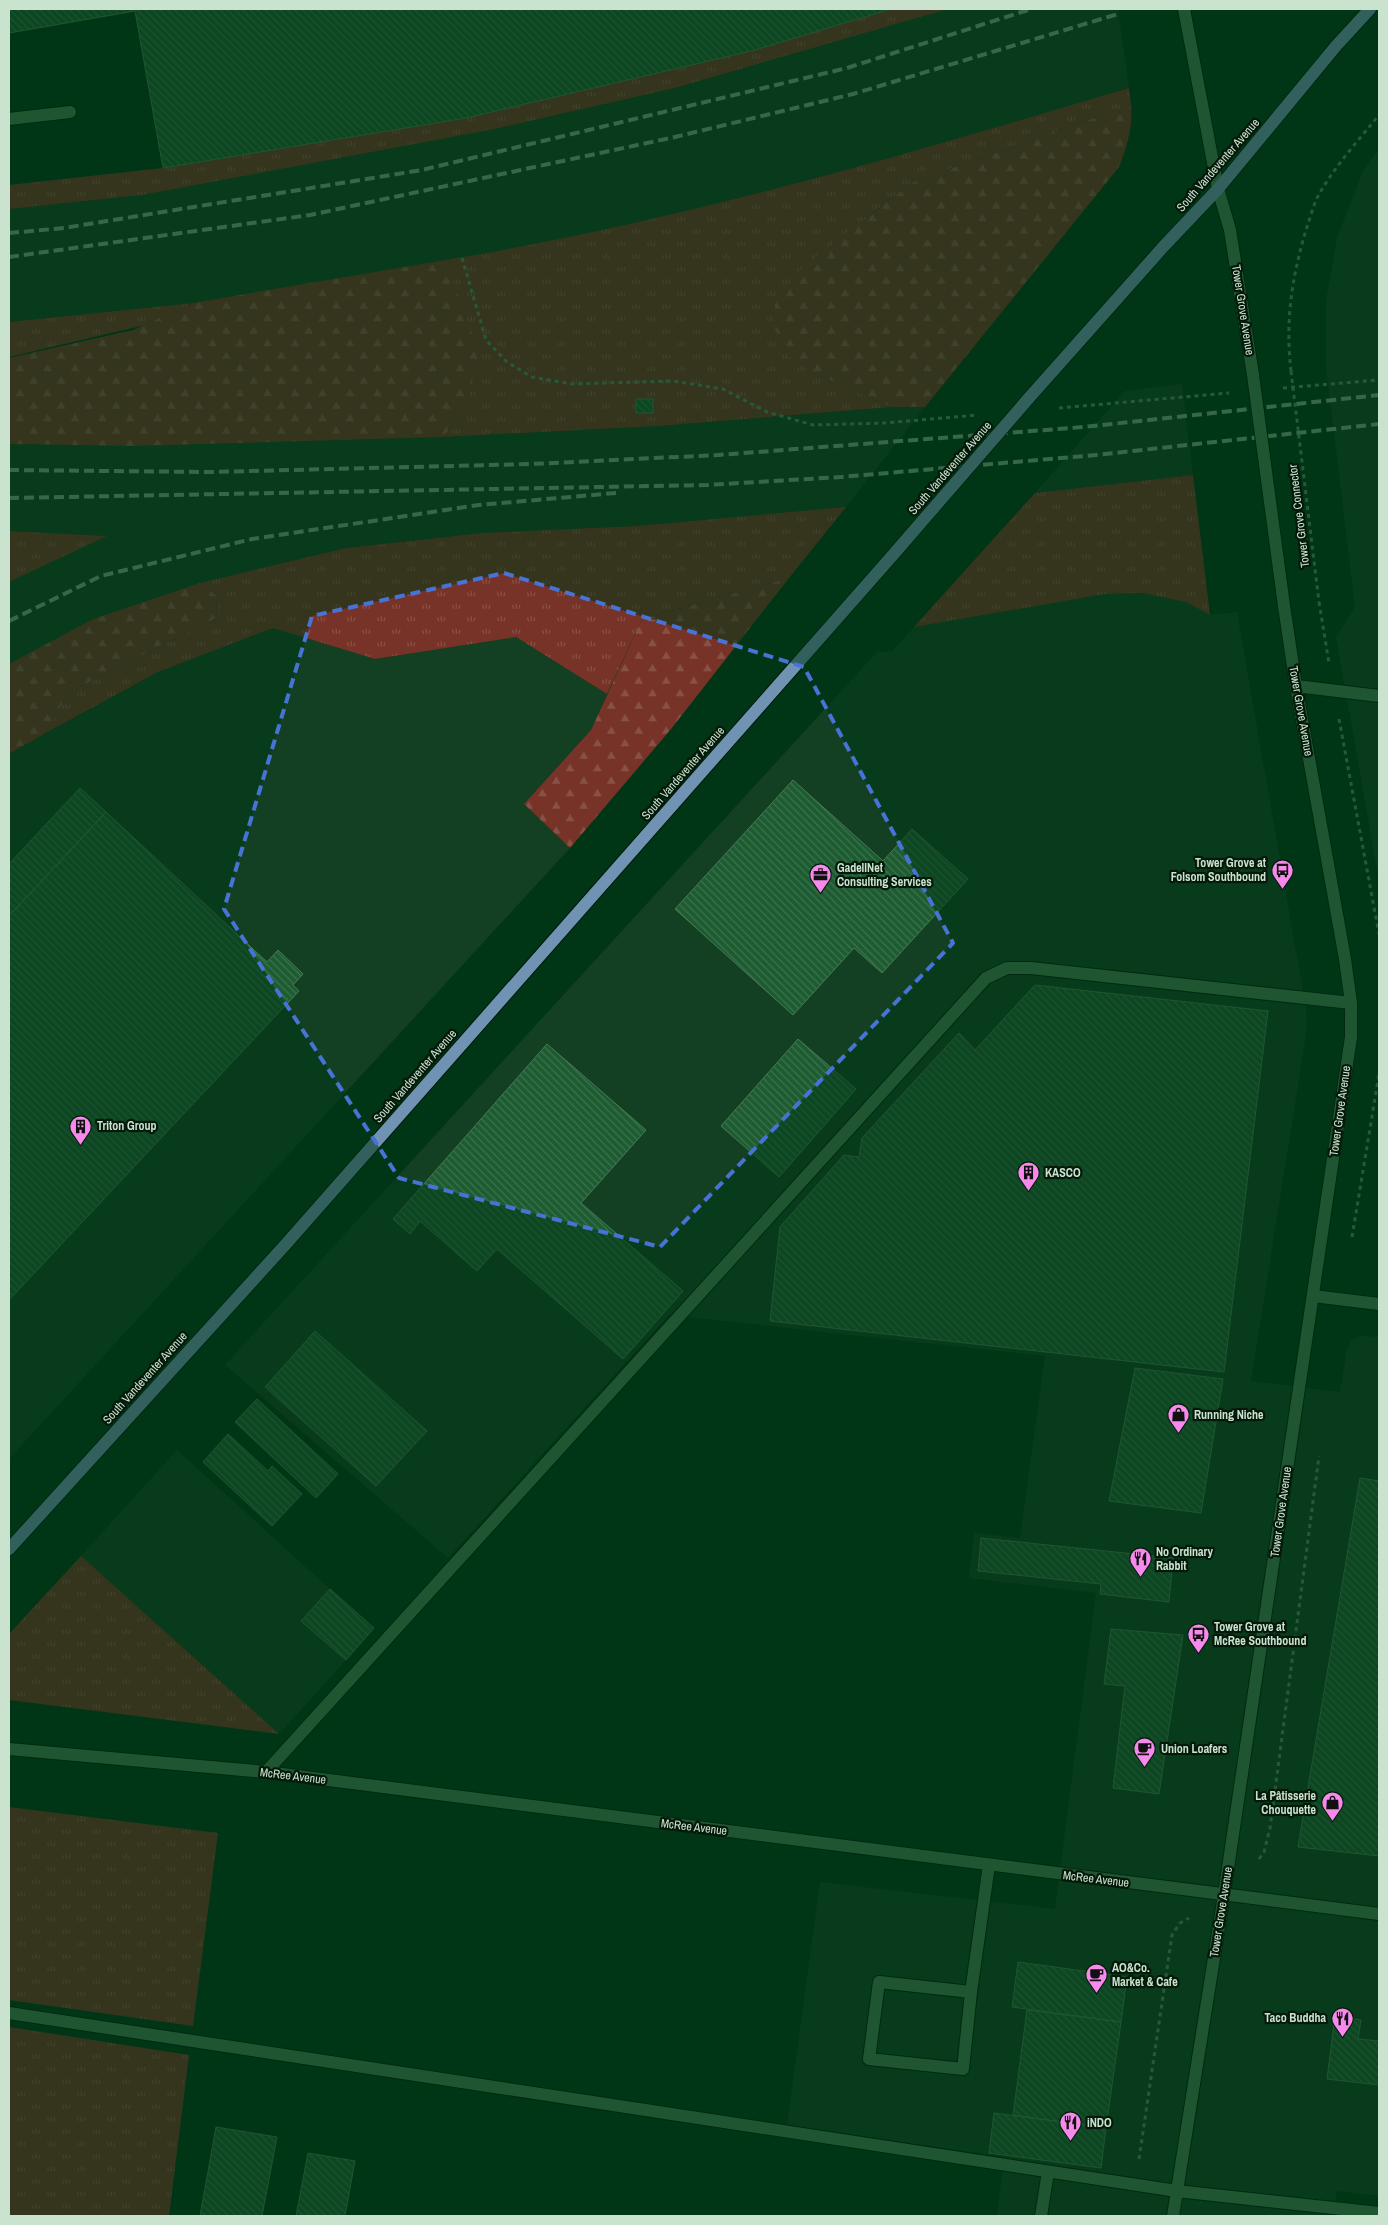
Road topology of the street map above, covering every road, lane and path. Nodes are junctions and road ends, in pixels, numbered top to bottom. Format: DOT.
graph roads {
  1 [pos="1184,9"];
  2 [pos="1370,9"];
  3 [pos="70,112"];
  4 [pos="1379,115"];
  5 [pos="9,119"];
  6 [pos="1218,189"];
  7 [pos="462,258"];
  8 [pos="1379,380"];
  9 [pos="1280,388"];
  10 [pos="1231,393"];
  11 [pos="1053,408"];
  12 [pos="984,415"];
  13 [pos="1296,686"];
  14 [pos="1334,690"];
  15 [pos="1379,696"];
  16 [pos="1379,934"];
  17 [pos="1351,1003"];
  18 [pos="1313,1296"];
  19 [pos="1379,1304"];
  20 [pos="9,1549"];
  21 [pos="9,1749"];
  22 [pos="266,1772"];
  23 [pos="988,1865"];
  24 [pos="1224,1896"];
  25 [pos="1379,1914"];
  26 [pos="971,1992"];
  27 [pos="9,2013"];
  28 [pos="1048,2172"];
  29 [pos="1177,2191"];
  30 [pos="1379,2214"];
  31 [pos="1040,2216"];
  32 [pos="1173,2216"];
  1 -- 6 [label="street, Tower Grove Avenue"];
  2 -- 6 [label="main road, South Vandeventer Avenue"];
  3 -- 5 [label="street"];
  4 -- 14 [label="path, Tower Grove Connector, bridge"];
  6 -- 13 [label="street, Tower Grove Avenue, bridge"];
  6 -- 20 [label="main road, South Vandeventer Avenue, bridge"];
  7 -- 12 [label="path"];
  8 -- 9 [label="path"];
  10 -- 11 [label="path"];
  13 -- 14 [label="street"];
  13 -- 17 [label="street, Tower Grove Avenue"];
  14 -- 15 [label="street"];
  14 -- 16 [label="path, Tower Grove Connector"];
  17 -- 18 [label="street, Tower Grove Avenue"];
  17 -- 22 [label="street"];
  18 -- 19 [label="street"];
  18 -- 24 [label="street, Tower Grove Avenue"];
  21 -- 22 [label="street, McRee Avenue"];
  22 -- 23 [label="street, McRee Avenue"];
  23 -- 24 [label="street, McRee Avenue"];
  23 -- 26 [label="street"];
  24 -- 25 [label="street, McRee Avenue"];
  24 -- 29 [label="street, Tower Grove Avenue"];
  26 -- 26 [label="street"];
  27 -- 28 [label="street"];
  28 -- 29 [label="street"];
  28 -- 31 [label="street"];
  29 -- 30 [label="street"];
  29 -- 32 [label="street, Tower Grove Avenue"];
}
